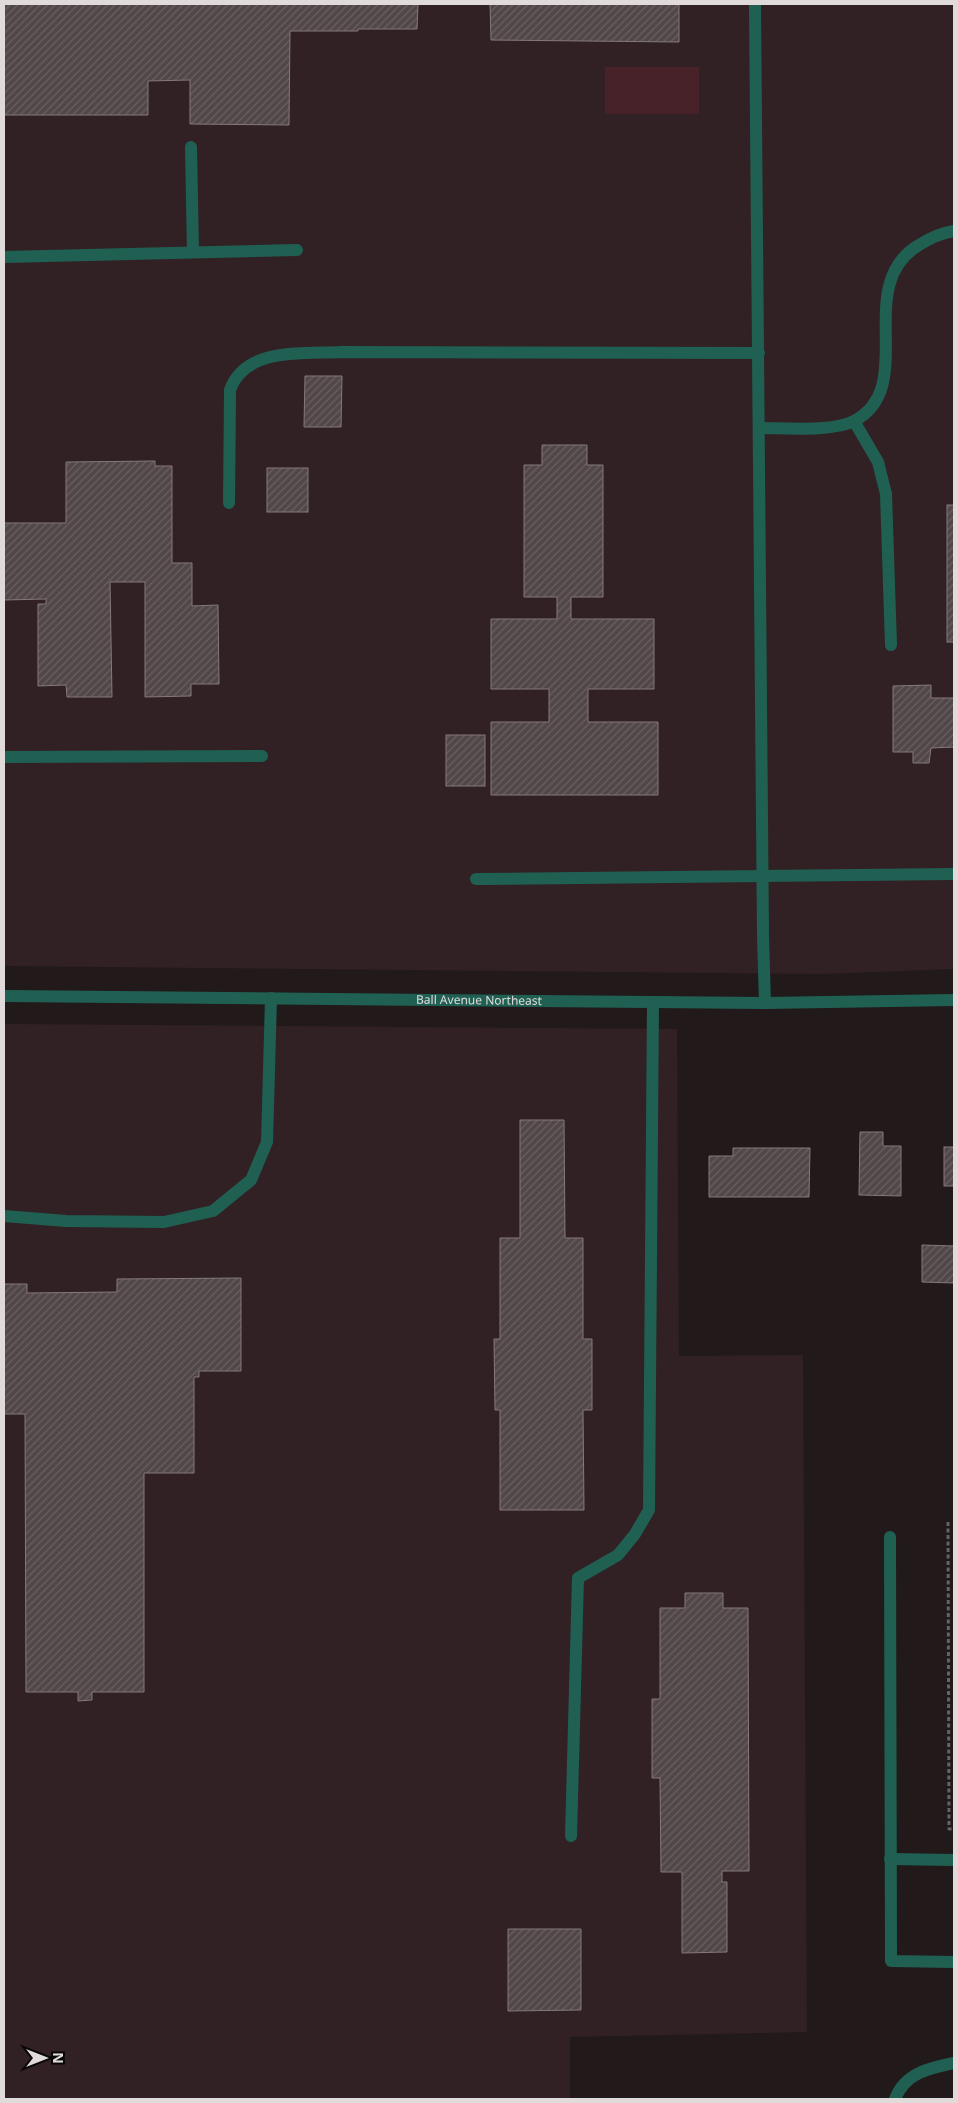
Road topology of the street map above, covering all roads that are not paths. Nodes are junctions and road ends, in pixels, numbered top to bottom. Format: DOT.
graph roads {
  1 [pos="755,4"];
  2 [pos="191,147"];
  3 [pos="954,231"];
  4 [pos="297,250"];
  5 [pos="193,252"];
  6 [pos="4,257"];
  7 [pos="759,353"];
  8 [pos="854,421"];
  9 [pos="760,428"];
  10 [pos="229,503"];
  11 [pos="891,645"];
  12 [pos="262,756"];
  13 [pos="4,757"];
  14 [pos="954,874"];
  15 [pos="762,875"];
  16 [pos="476,879"];
  17 [pos="4,996"];
  18 [pos="270,998"];
  19 [pos="954,1000"];
  20 [pos="653,1002"];
  21 [pos="765,1003"];
  22 [pos="4,1216"];
  23 [pos="890,1537"];
  24 [pos="571,1836"];
  25 [pos="890,1859"];
  26 [pos="954,1860"];
  27 [pos="954,1962"];
  28 [pos="954,2063"];
  29 [pos="895,2099"];
  1 -- 7 [label="street"];
  2 -- 5 [label="street"];
  3 -- 8 [label="street"];
  4 -- 5 [label="street"];
  5 -- 6 [label="street"];
  7 -- 9 [label="street"];
  7 -- 10 [label="street"];
  8 -- 9 [label="street"];
  8 -- 11 [label="street"];
  9 -- 15 [label="street"];
  12 -- 13 [label="street"];
  14 -- 15 [label="street"];
  15 -- 16 [label="street"];
  15 -- 21 [label="street"];
  17 -- 18 [label="street, Ball Avenue Northeast"];
  18 -- 20 [label="street, Ball Avenue Northeast"];
  18 -- 22 [label="street"];
  19 -- 21 [label="street, Ball Avenue Northeast"];
  20 -- 21 [label="street, Ball Avenue Northeast"];
  20 -- 24 [label="street"];
  23 -- 25 [label="street"];
  25 -- 26 [label="street"];
  25 -- 27 [label="street"];
  28 -- 29 [label="street"];
}
